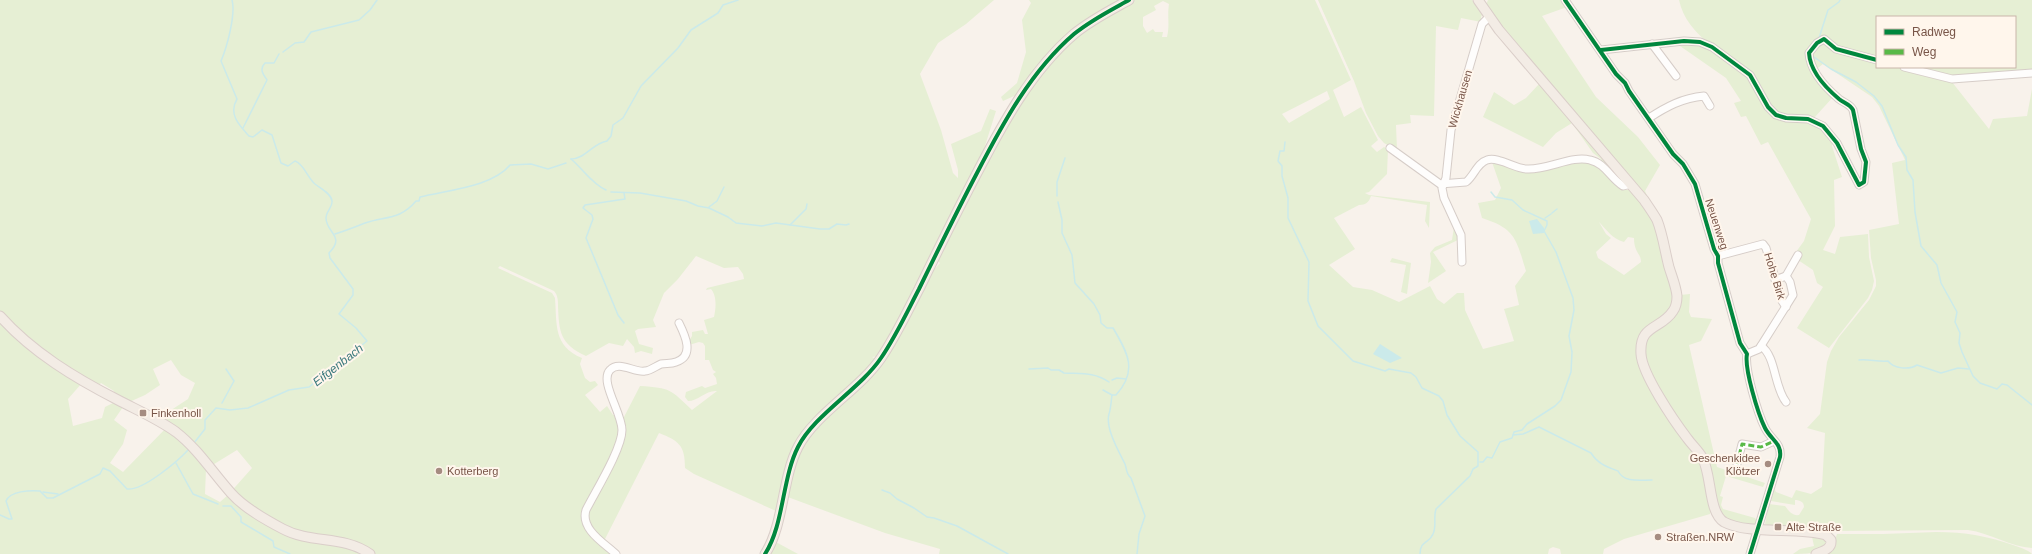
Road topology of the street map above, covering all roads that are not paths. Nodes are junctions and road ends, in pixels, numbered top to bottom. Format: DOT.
graph roads {
  1 [pos="1129,0"];
  2 [pos="1478,0"];
  3 [pos="1565,0"];
  4 [pos="1489,17"];
  5 [pos="1652,44"];
  6 [pos="1602,50"];
  7 [pos="1876,60"];
  8 [pos="1908,68"];
  9 [pos="2032,73"];
  10 [pos="1676,76"];
  11 [pos="1710,106"];
  12 [pos="1649,118"];
  13 [pos="1390,148"];
  14 [pos="1443,184"];
  15 [pos="1631,184"];
  16 [pos="1798,255"];
  17 [pos="1718,256"];
  18 [pos="1462,262"];
  19 [pos="1786,276"];
  20 [pos="1776,280"];
  21 [pos="1786,307"];
  22 [pos="0,316"];
  23 [pos="679,323"];
  24 [pos="1761,346"];
  25 [pos="1747,354"];
  26 [pos="1786,402"];
  27 [pos="1774,440"];
  28 [pos="1737,464"];
  29 [pos="1758,528"];
  30 [pos="370,554"];
  31 [pos="616,554"];
  32 [pos="765,554"];
  33 [pos="1750,554"];
  34 [pos="1816,554"];
  1 -- 32 [label="main road"];
  2 -- 4 [label="main road"];
  3 -- 6 [label="street, Neuenweg"];
  4 -- 14 [label="street, Wickhausen"];
  4 -- 15 [label="main road"];
  5 -- 6 [label="street"];
  5 -- 7 [label="street"];
  5 -- 10 [label="street"];
  6 -- 12 [label="street, Neuenweg"];
  8 -- 9 [label="street"];
  11 -- 12 [label="street"];
  12 -- 17 [label="street, Neuenweg"];
  13 -- 14 [label="street"];
  14 -- 15 [label="street"];
  14 -- 18 [label="street, Wickhausen"];
  15 -- 29 [label="main road"];
  16 -- 19 [label="street"];
  17 -- 20 [label="street, Hohe Birk"];
  17 -- 25 [label="street, Neuenweg"];
  19 -- 20 [label="street"];
  19 -- 21 [label="street"];
  20 -- 21 [label="street, Hohe Birk"];
  21 -- 24 [label="street"];
  22 -- 30 [label="main road"];
  23 -- 31 [label="street"];
  24 -- 25 [label="street"];
  24 -- 26 [label="street"];
  25 -- 27 [label="street, Neuenweg"];
  27 -- 28 [label="street"];
  27 -- 29 [label="street, Neuenweg"];
  29 -- 33 [label="street"];
  29 -- 34 [label="main road"];
}
